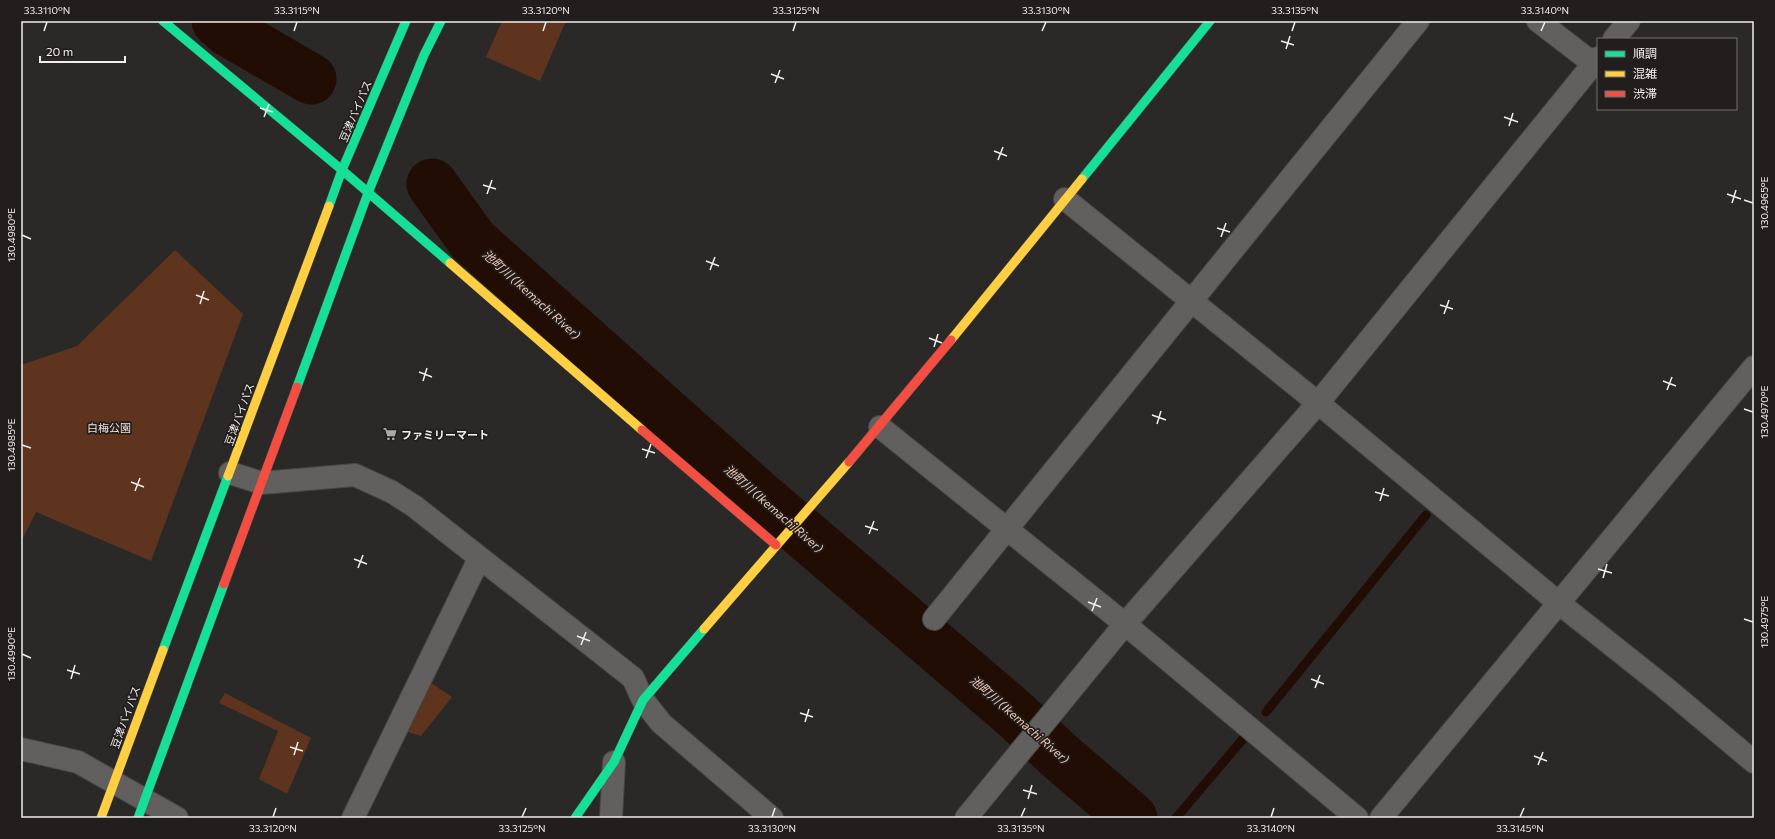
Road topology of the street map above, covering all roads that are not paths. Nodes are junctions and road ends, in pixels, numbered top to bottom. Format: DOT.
graph roads {
  1 [pos="164,21"];
  2 [pos="406,21"];
  3 [pos="441,21"];
  4 [pos="1210,21"];
  5 [pos="1418,21"];
  6 [pos="1538,21"];
  7 [pos="1629,21"];
  8 [pos="1615,38"];
  9 [pos="1596,61"];
  10 [pos="342,170"];
  11 [pos="368,193"];
  12 [pos="1065,199"];
  13 [pos="1193,302"];
  14 [pos="1754,367"];
  15 [pos="1318,402"];
  16 [pos="880,427"];
  17 [pos="230,473"];
  18 [pos="262,483"];
  19 [pos="1008,530"];
  20 [pos="776,546"];
  21 [pos="479,559"];
  22 [pos="1560,604"];
  23 [pos="934,619"];
  24 [pos="1125,624"];
  25 [pos="642,700"];
  26 [pos="21,749"];
  27 [pos="614,762"];
  28 [pos="1754,762"];
  29 [pos="114,782"];
  30 [pos="142,809"];
  31 [pos="101,818"];
  32 [pos="177,818"];
  33 [pos="353,818"];
  34 [pos="576,818"];
  35 [pos="611,818"];
  36 [pos="772,818"];
  37 [pos="966,818"];
  38 [pos="1357,818"];
  39 [pos="1381,818"];
  1 -- 10 [label="main road"];
  2 -- 10 [label="main road, 豆津バイパス"];
  3 -- 11 [label="main road"];
  4 -- 12 [label="main road"];
  5 -- 13 [label="street"];
  6 -- 9 [label="street"];
  7 -- 8 [label="street"];
  9 -- 15 [label="street"];
  10 -- 11 [label="main road"];
  10 -- 17 [label="main road, 豆津バイパス"];
  11 -- 18 [label="main road"];
  11 -- 20 [label="main road"];
  12 -- 13 [label="street"];
  12 -- 16 [label="main road"];
  13 -- 15 [label="street"];
  13 -- 19 [label="street"];
  14 -- 22 [label="street"];
  15 -- 22 [label="street"];
  15 -- 24 [label="street"];
  16 -- 19 [label="street"];
  16 -- 20 [label="main road"];
  17 -- 18 [label="street"];
  17 -- 29 [label="main road, 豆津バイパス"];
  18 -- 21 [label="street"];
  18 -- 30 [label="main road"];
  19 -- 23 [label="street"];
  19 -- 24 [label="street"];
  20 -- 25 [label="main road"];
  21 -- 25 [label="street"];
  21 -- 33 [label="street"];
  22 -- 28 [label="street"];
  22 -- 39 [label="street"];
  24 -- 37 [label="street"];
  24 -- 38 [label="street"];
  25 -- 27 [label="main road"];
  25 -- 36 [label="street"];
  26 -- 29 [label="street"];
  27 -- 34 [label="main road"];
  27 -- 35 [label="street"];
  29 -- 30 [label="street"];
  29 -- 31 [label="main road, 豆津バイパス"];
  30 -- 32 [label="street"];
}
